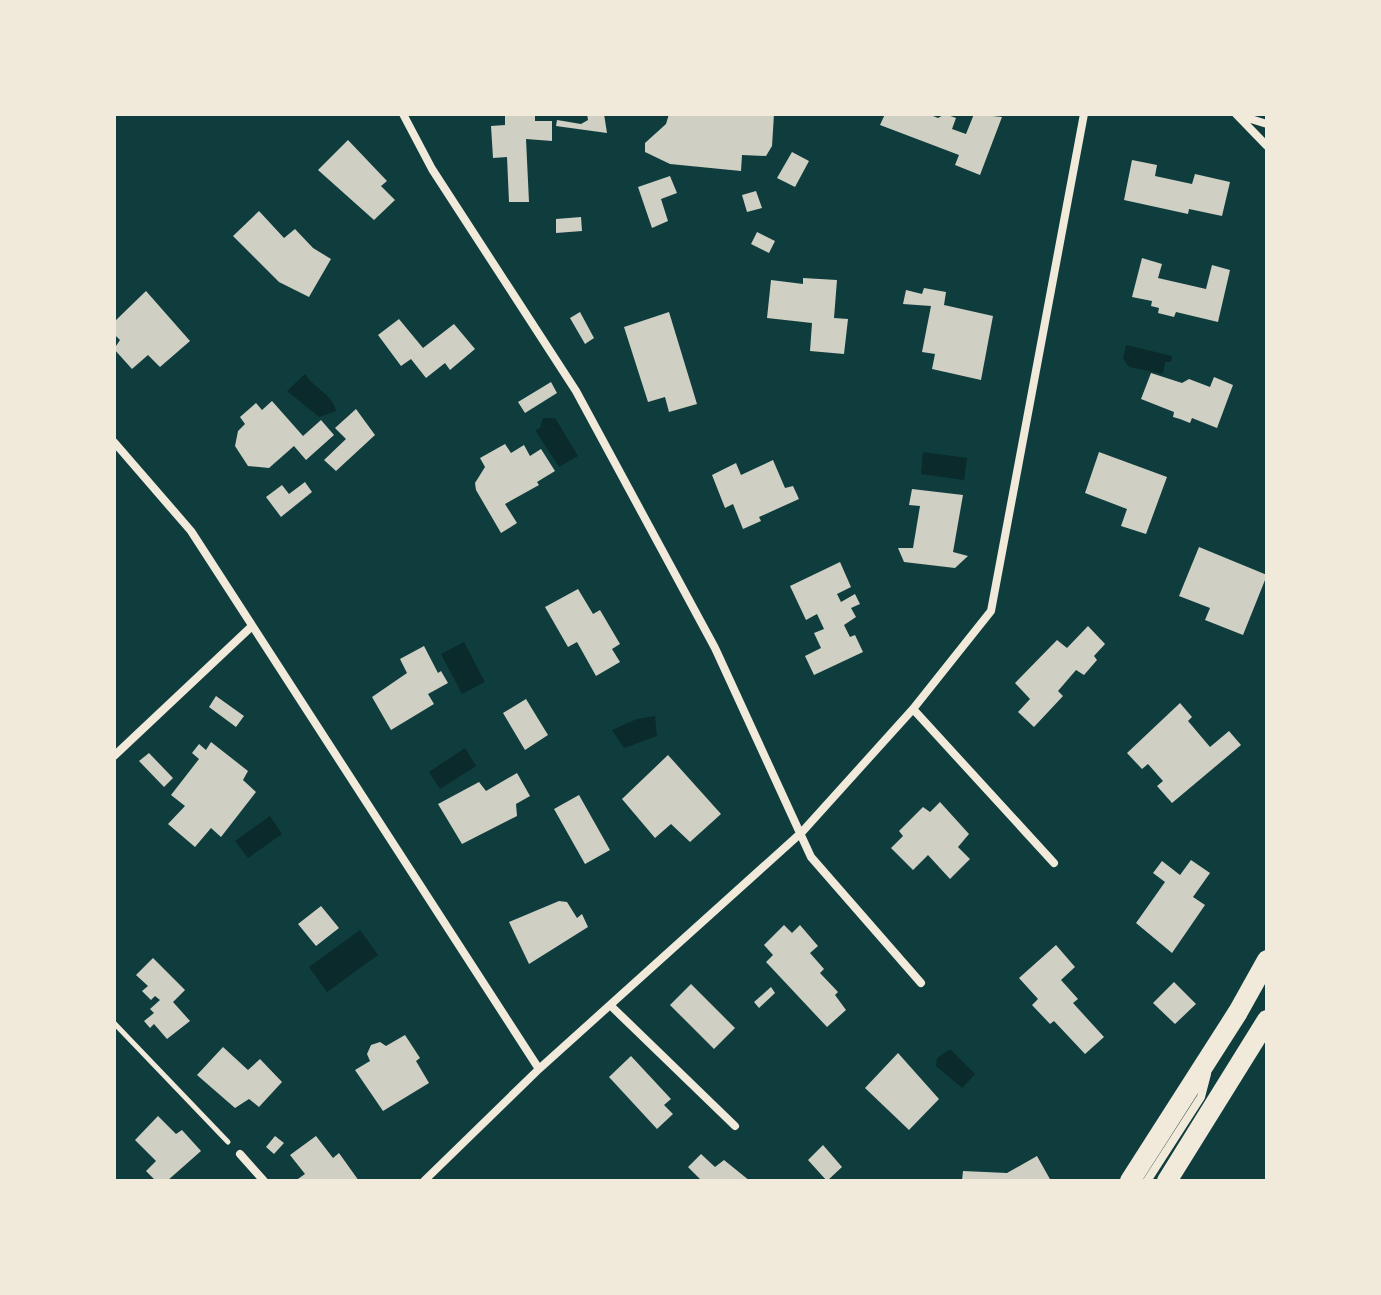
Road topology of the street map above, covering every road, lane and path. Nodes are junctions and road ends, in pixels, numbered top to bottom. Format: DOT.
graph roads {
  1 [pos="403,114"];
  2 [pos="1084,114"];
  3 [pos="1237,115"];
  4 [pos="1267,124"];
  5 [pos="1267,146"];
  6 [pos="114,442"];
  7 [pos="251,627"];
  8 [pos="913,709"];
  9 [pos="114,756"];
  10 [pos="802,832"];
  11 [pos="1054,863"];
  12 [pos="1267,960"];
  13 [pos="921,983"];
  14 [pos="610,1005"];
  15 [pos="1267,1020"];
  16 [pos="114,1023"];
  17 [pos="1212,1054"];
  18 [pos="539,1069"];
  19 [pos="735,1126"];
  20 [pos="240,1154"];
  21 [pos="264,1181"];
  22 [pos="424,1181"];
  23 [pos="1130,1181"];
  24 [pos="1147,1181"];
  25 [pos="1167,1181"];
  1 -- 10 [label="street"];
  2 -- 8 [label="street"];
  3 -- 4 [label="street"];
  3 -- 5 [label="street"];
  6 -- 7 [label="street"];
  7 -- 9 [label="street"];
  7 -- 18 [label="street"];
  8 -- 10 [label="street"];
  8 -- 11 [label="street"];
  10 -- 13 [label="street"];
  10 -- 14 [label="street"];
  12 -- 17 [label="main road"];
  14 -- 18 [label="street"];
  14 -- 19 [label="street"];
  15 -- 25 [label="main road"];
  16 -- 20 [label="path"];
  17 -- 23 [label="main road"];
  17 -- 24 [label="street"];
  18 -- 22 [label="street"];
  20 -- 21 [label="street"];
}
